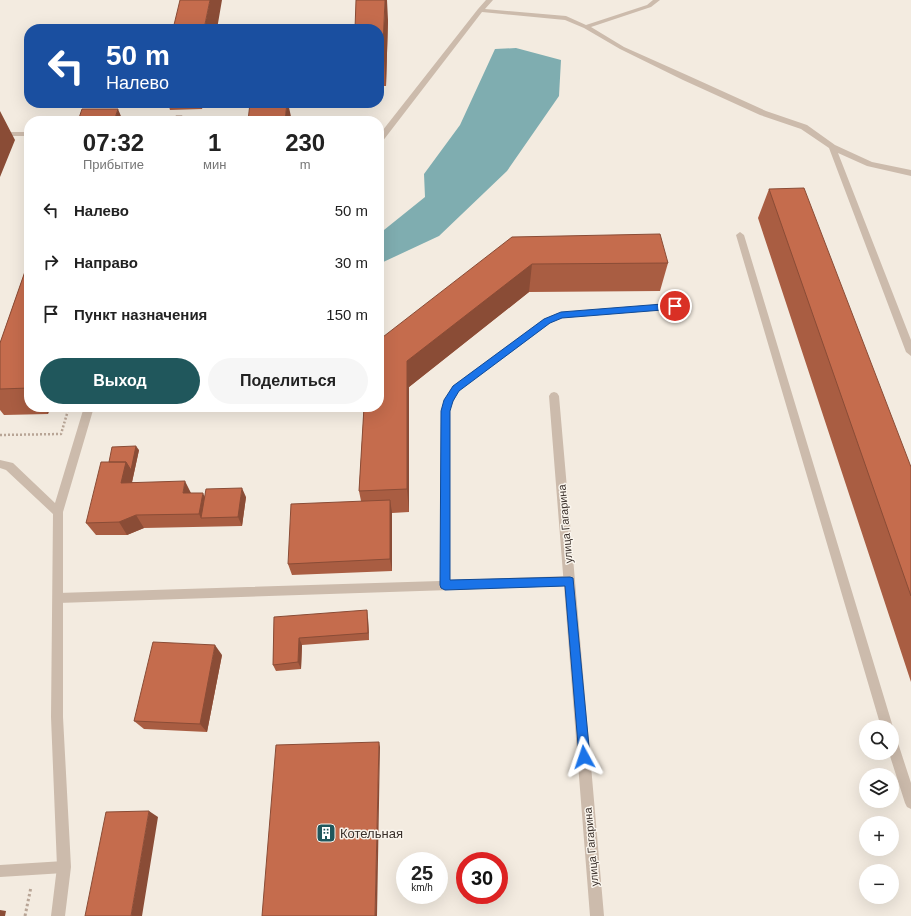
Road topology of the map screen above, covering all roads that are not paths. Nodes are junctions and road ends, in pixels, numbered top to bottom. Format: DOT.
graph roads {
  1 [pos="490,0"];
  2 [pos="657,0"];
  3 [pos="480,10"];
  4 [pos="586,27"];
  5 [pos="0,134"];
  6 [pos="24,134"];
  7 [pos="384,134"];
  8 [pos="832,147"];
  9 [pos="911,173"];
  10 [pos="740,235"];
  11 [pos="675,306"];
  12 [pos="911,352"];
  13 [pos="554,396"];
  14 [pos="88,412"];
  15 [pos="0,464"];
  16 [pos="58,512"];
  17 [pos="570,581"];
  18 [pos="445,585"];
  19 [pos="58,598"];
  20 [pos="885,720"];
  21 [pos="897,760"];
  22 [pos="911,803"];
  23 [pos="64,867"];
  24 [pos="0,871"];
  25 [pos="58,916"];
  26 [pos="597,916"];
  1 -- 3 [label="street"];
  2 -- 4 [label="street"];
  3 -- 4 [label="street"];
  3 -- 7 [label="street"];
  4 -- 8 [label="street"];
  5 -- 6 [label="lane"];
  8 -- 9 [label="street"];
  8 -- 12 [label="street"];
  10 -- 20 [label="street"];
  11 -- 18 [label="lane"];
  13 -- 17 [label="street, улица Гагарина"];
  14 -- 16 [label="street"];
  15 -- 16 [label="street"];
  16 -- 19 [label="street"];
  17 -- 18 [label="lane"];
  17 -- 26 [label="street, улица Гагарина"];
  18 -- 19 [label="lane"];
  19 -- 23 [label="street"];
  21 -- 22 [label="street"];
  23 -- 24 [label="lane"];
  23 -- 25 [label="street"];
}
